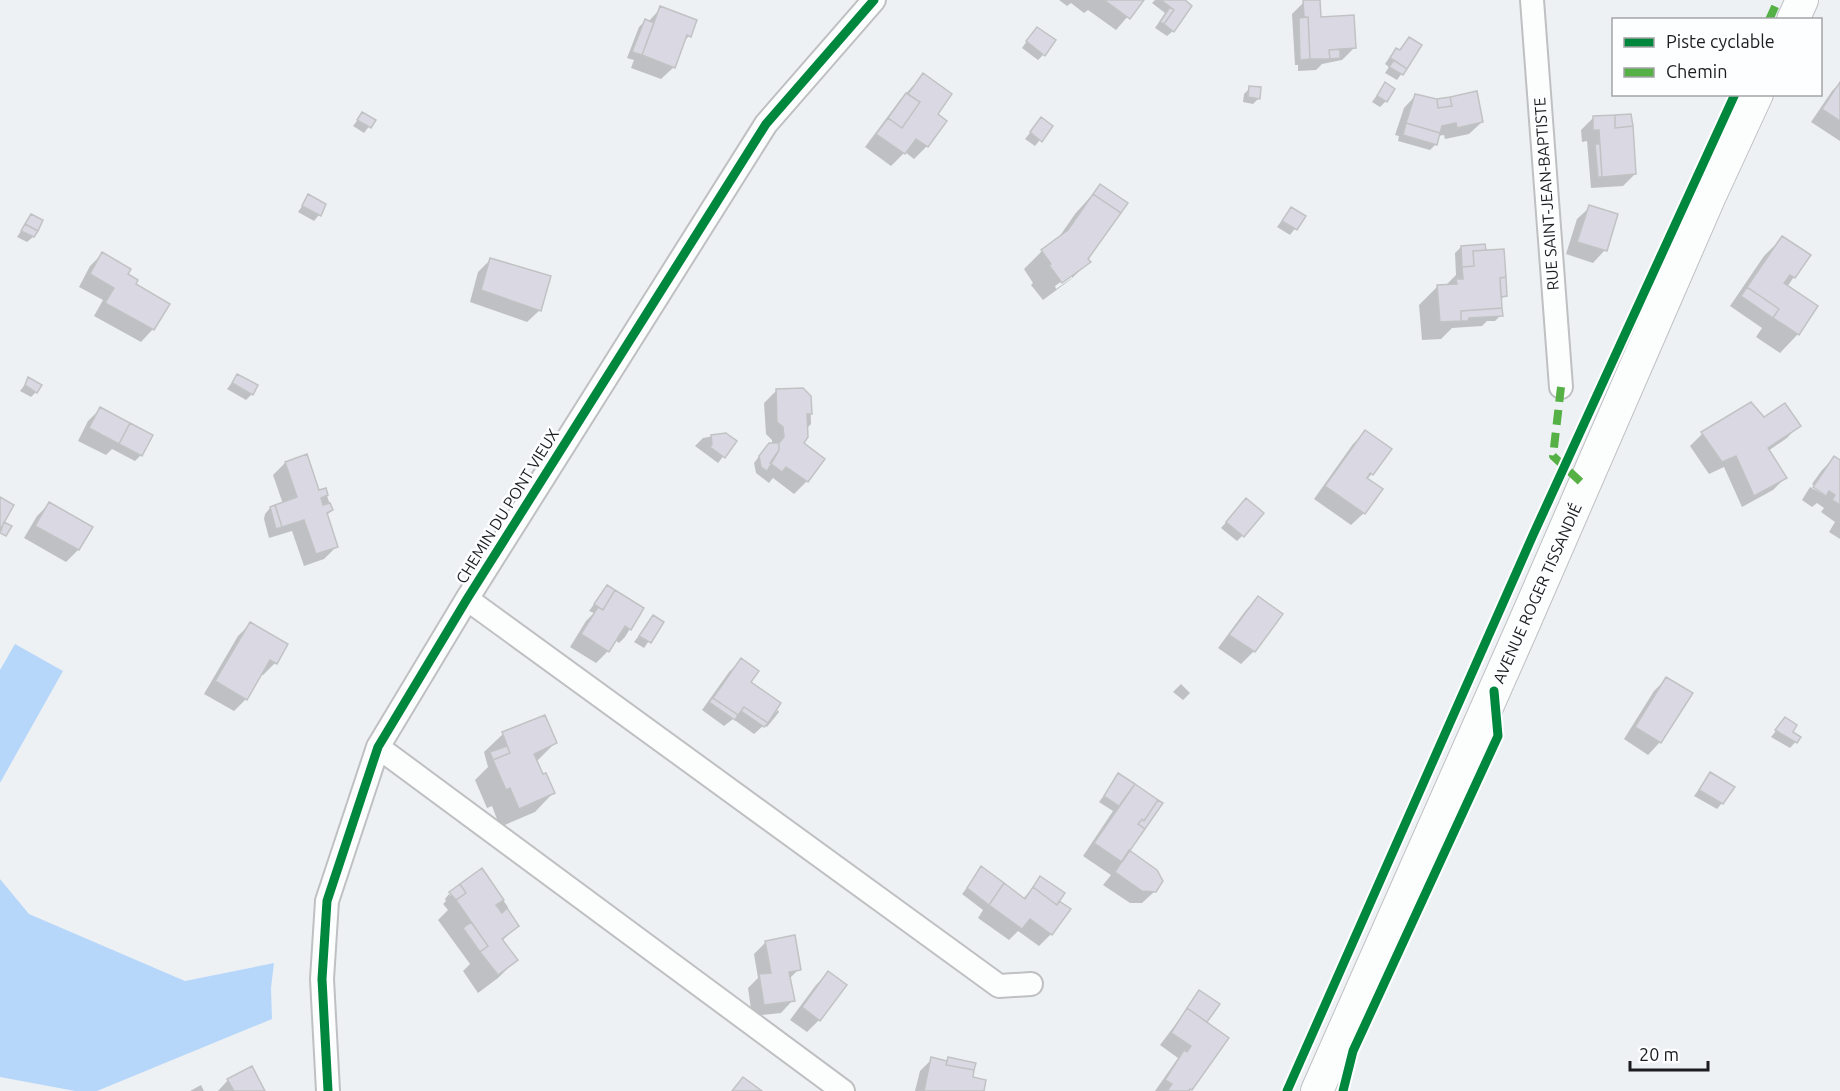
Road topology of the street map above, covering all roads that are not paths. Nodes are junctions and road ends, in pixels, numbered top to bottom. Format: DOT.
graph roads {
  1 [pos="874,0"];
  2 [pos="1532,0"];
  3 [pos="1802,0"];
  4 [pos="1794,18"];
  5 [pos="1757,96"];
  6 [pos="1561,387"];
  7 [pos="466,598"];
  8 [pos="378,747"];
  9 [pos="1031,984"];
  10 [pos="328,1091"];
  11 [pos="843,1091"];
  12 [pos="1317,1091"];
  1 -- 7 [label="street, CHEMIN DU PONT VIEUX"];
  2 -- 6 [label="street, RUE SAINT-JEAN-BAPTISTE"];
  3 -- 4 [label="main road"];
  5 -- 12 [label="main road, AVENUE ROGER TISSANDIÉ"];
  7 -- 8 [label="street, CHEMIN DU PONT VIEUX"];
  7 -- 9 [label="street"];
  8 -- 10 [label="street, CHEMIN DU PONT VIEUX"];
  8 -- 11 [label="street"];
}
